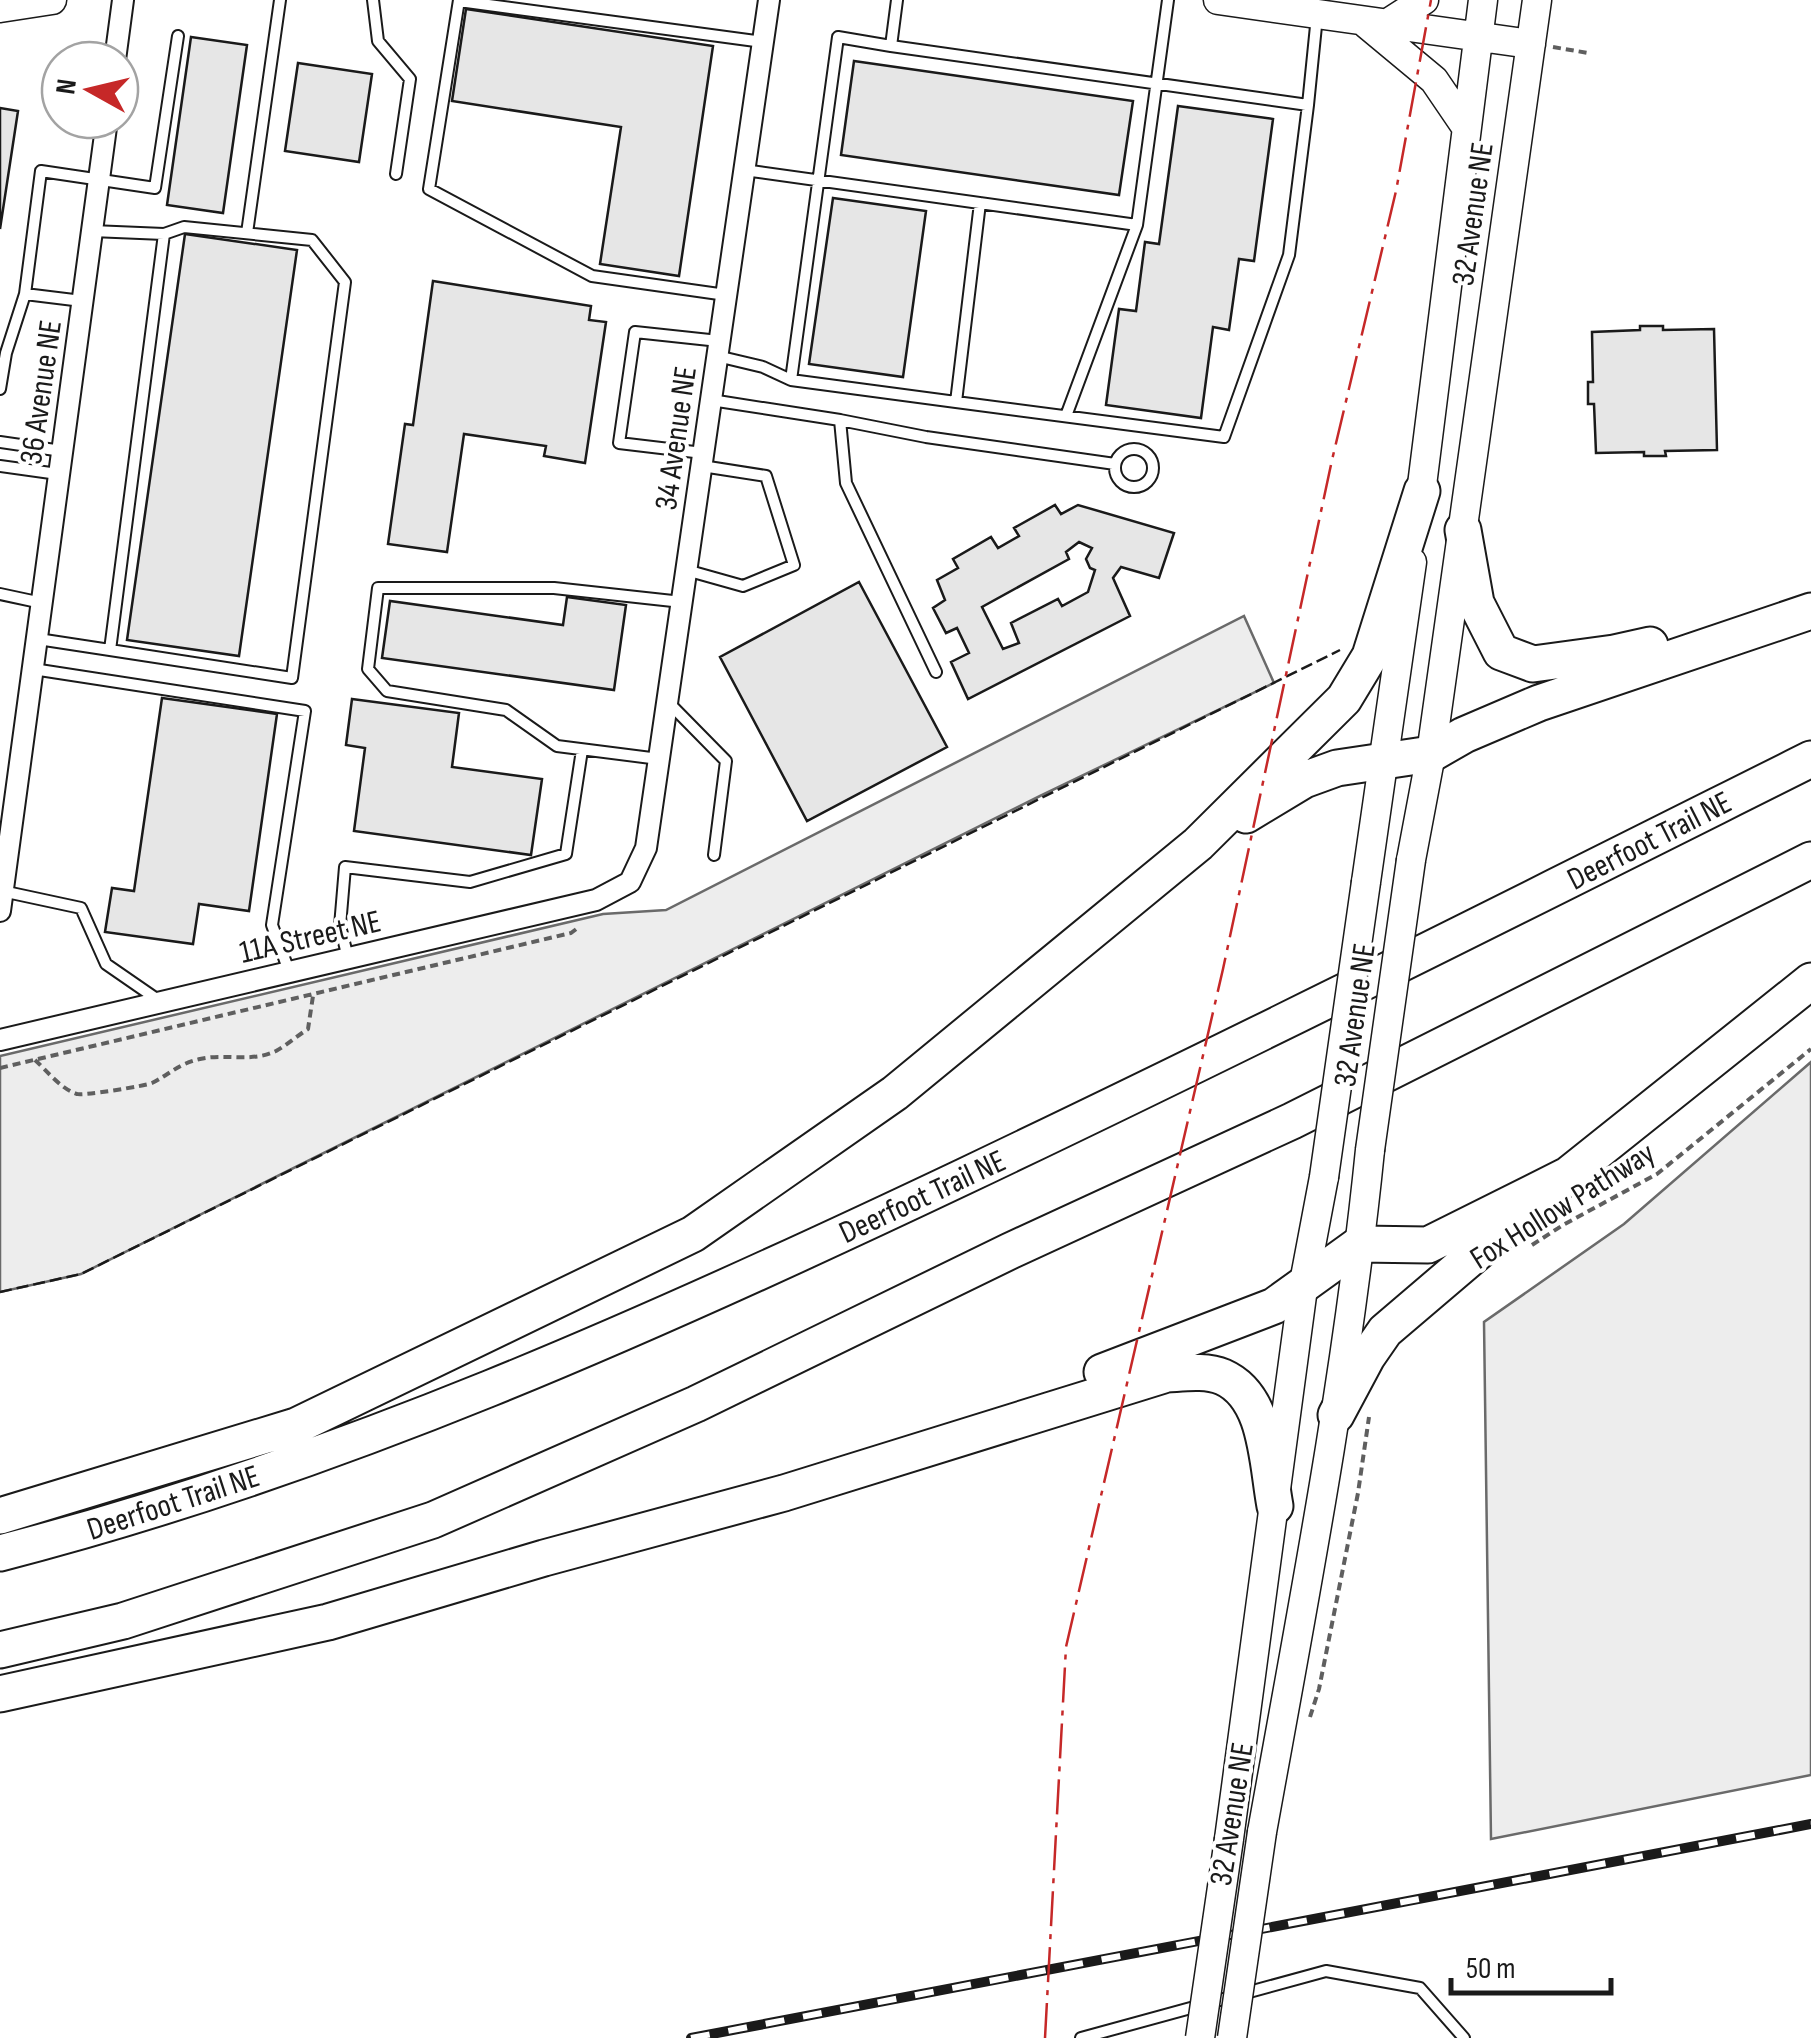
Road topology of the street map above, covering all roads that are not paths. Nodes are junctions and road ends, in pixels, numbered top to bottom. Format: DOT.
graph roads {
  1 [pos="52,0"];
  2 [pos="123,0"];
  3 [pos="280,0"];
  4 [pos="374,0"];
  5 [pos="769,0"];
  6 [pos="898,0"];
  7 [pos="1168,0"];
  8 [pos="1218,0"];
  9 [pos="1424,0"];
  10 [pos="1483,0"];
  11 [pos="1537,0"];
  12 [pos="459,1"];
  13 [pos="0,8"];
  14 [pos="1317,15"];
  15 [pos="1375,22"];
  16 [pos="178,36"];
  17 [pos="1478,37"];
  18 [pos="118,40"];
  19 [pos="762,42"];
  20 [pos="1531,44"];
  21 [pos="891,46"];
  22 [pos="1157,85"];
  23 [pos="1308,105"];
  24 [pos="1466,126"];
  25 [pos="104,140"];
  26 [pos="744,170"];
  27 [pos="396,174"];
  28 [pos="99,179"];
  29 [pos="816,180"];
  30 [pos="980,203"];
  31 [pos="1137,225"];
  32 [pos="92,231"];
  33 [pos="164,234"];
  34 [pos="248,234"];
  35 [pos="25,294"];
  36 [pos="726,295"];
  37 [pos="83,301"];
  38 [pos="718,348"];
  39 [pos="791,380"];
  40 [pos="0,389"];
  41 [pos="711,400"];
  42 [pos="956,402"];
  43 [pos="1066,416"];
  44 [pos="840,420"];
  45 [pos="0,442"];
  46 [pos="62,452"];
  47 [pos="702,460"];
  48 [pos="1114,464"];
  49 [pos="0,466"];
  50 [pos="59,474"];
  51 [pos="1422,491"];
  52 [pos="1464,530"];
  53 [pos="686,570"];
  54 [pos="0,594"];
  55 [pos="682,602"];
  56 [pos="42,603"];
  57 [pos="1811,608"];
  58 [pos="36,639"];
  59 [pos="110,650"];
  60 [pos="33,669"];
  61 [pos="936,672"];
  62 [pos="667,702"];
  63 [pos="582,750"];
  64 [pos="1431,754"];
  65 [pos="1811,759"];
  66 [pos="659,760"];
  67 [pos="1383,762"];
  68 [pos="1198,844"];
  69 [pos="714,855"];
  70 [pos="1811,860"];
  71 [pos="630,882"];
  72 [pos="1,898"];
  73 [pos="348,958"];
  74 [pos="290,972"];
  75 [pos="1811,981"];
  76 [pos="162,1002"];
  77 [pos="0,1040"];
  78 [pos="1568,1175"];
  79 [pos="1360,1244"];
  80 [pos="1303,1288"];
  81 [pos="1352,1418"];
  82 [pos="784,1493"];
  83 [pos="1275,1506"];
  84 [pos="0,1516"];
  85 [pos="0,1553"];
  86 [pos="0,1650"];
  87 [pos="0,1694"];
  88 [pos="1081,2038"];
  89 [pos="1200,2038"];
  90 [pos="1232,2038"];
  91 [pos="1464,2038"];
  1 -- 13 [label="main road"];
  2 -- 18 [label="street"];
  3 -- 34 [label="lane"];
  4 -- 27 [label="lane"];
  5 -- 19 [label="street, 34 Avenue NE"];
  6 -- 21 [label="lane"];
  7 -- 22 [label="lane"];
  8 -- 14 [label="main road"];
  9 -- 15 [label="main road"];
  10 -- 17 [label="main road, 32 Avenue NE"];
  11 -- 20 [label="main road, 32 Avenue NE"];
  12 -- 19 [label="lane"];
  12 -- 36 [label="lane"];
  14 -- 15 [label="main road"];
  14 -- 23 [label="lane"];
  15 -- 17 [label="main road"];
  15 -- 24 [label="main road"];
  16 -- 28 [label="lane"];
  17 -- 20 [label="main road"];
  17 -- 24 [label="main road, 32 Avenue NE"];
  19 -- 26 [label="street, 34 Avenue NE"];
  20 -- 52 [label="main road, 32 Avenue NE"];
  21 -- 22 [label="lane"];
  21 -- 29 [label="lane"];
  22 -- 23 [label="lane"];
  22 -- 31 [label="lane"];
  23 -- 43 [label="lane"];
  24 -- 51 [label="main road, 32 Avenue NE"];
  25 -- 28 [label="street, 36 Avenue NE"];
  26 -- 29 [label="lane"];
  26 -- 36 [label="street, 34 Avenue NE"];
  28 -- 32 [label="street, 36 Avenue NE"];
  28 -- 35 [label="lane"];
  29 -- 30 [label="lane"];
  29 -- 39 [label="lane"];
  30 -- 31 [label="lane"];
  30 -- 42 [label="lane"];
  31 -- 43 [label="lane"];
  32 -- 33 [label="lane"];
  32 -- 37 [label="street, 36 Avenue NE"];
  33 -- 34 [label="lane"];
  33 -- 59 [label="lane"];
  34 -- 59 [label="lane"];
  35 -- 37 [label="lane"];
  35 -- 40 [label="lane"];
  36 -- 38 [label="street, 34 Avenue NE"];
  37 -- 46 [label="street, 36 Avenue NE"];
  38 -- 39 [label="lane"];
  38 -- 41 [label="street, 34 Avenue NE"];
  38 -- 47 [label="lane"];
  39 -- 42 [label="lane"];
  41 -- 44 [label="lane"];
  41 -- 47 [label="street, 34 Avenue NE"];
  42 -- 43 [label="lane"];
  44 -- 48 [label="lane"];
  44 -- 61 [label="lane"];
  45 -- 46 [label="lane"];
  46 -- 50 [label="street, 36 Avenue NE"];
  47 -- 53 [label="street, 34 Avenue NE"];
  47 -- 53 [label="lane"];
  49 -- 50 [label="lane"];
  50 -- 56 [label="street, 36 Avenue NE"];
  51 -- 67 [label="main road, 32 Avenue NE"];
  51 -- 68 [label="highway"];
  52 -- 57 [label="highway"];
  52 -- 64 [label="main road, 32 Avenue NE"];
  53 -- 55 [label="street, 34 Avenue NE"];
  54 -- 56 [label="lane"];
  55 -- 62 [label="street, 34 Avenue NE"];
  55 -- 63 [label="lane"];
  56 -- 58 [label="street, 36 Avenue NE"];
  57 -- 64 [label="highway"];
  58 -- 59 [label="lane"];
  58 -- 60 [label="street, 36 Avenue NE"];
  60 -- 72 [label="street, 36 Avenue NE"];
  60 -- 74 [label="lane"];
  62 -- 66 [label="street, 34 Avenue NE"];
  62 -- 69 [label="lane"];
  63 -- 66 [label="lane"];
  63 -- 73 [label="lane"];
  64 -- 67 [label="highway"];
  64 -- 79 [label="main road, 32 Avenue NE, bridge"];
  65 -- 85 [label="highway, Deerfoot Trail NE"];
  66 -- 71 [label="street, 34 Avenue NE"];
  67 -- 68 [label="highway"];
  67 -- 80 [label="main road, 32 Avenue NE, bridge"];
  68 -- 84 [label="highway"];
  70 -- 86 [label="highway"];
  71 -- 73 [label="street, 11A Street NE"];
  72 -- 76 [label="lane"];
  73 -- 74 [label="street, 11A Street NE"];
  74 -- 76 [label="street, 11A Street NE"];
  75 -- 78 [label="highway"];
  76 -- 77 [label="street, 11A Street NE"];
  78 -- 79 [label="highway"];
  78 -- 81 [label="highway"];
  79 -- 80 [label="highway"];
  79 -- 81 [label="main road, 32 Avenue NE"];
  80 -- 82 [label="highway"];
  80 -- 83 [label="main road, 32 Avenue NE"];
  81 -- 90 [label="main road, 32 Avenue NE, bridge"];
  82 -- 83 [label="highway"];
  82 -- 87 [label="highway"];
  83 -- 89 [label="main road, 32 Avenue NE, bridge"];
  88 -- 91 [label="lane"];
}
